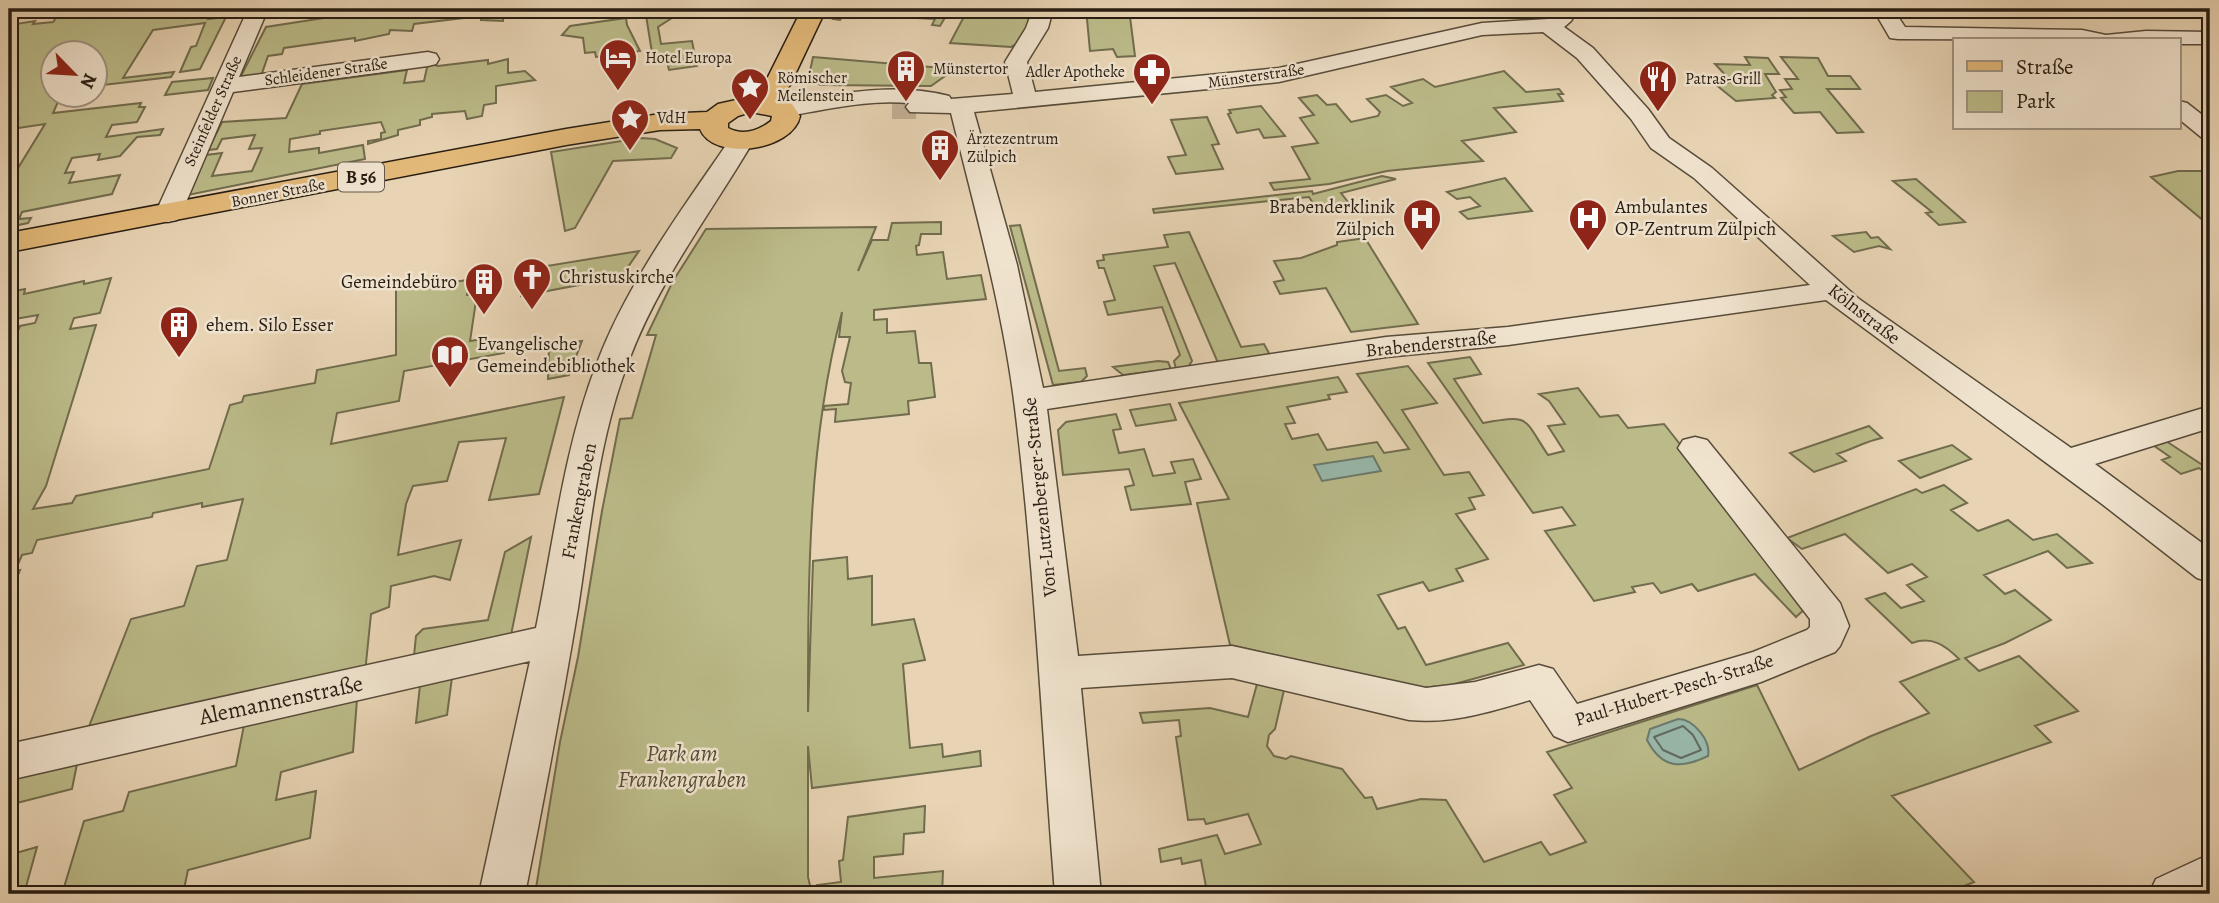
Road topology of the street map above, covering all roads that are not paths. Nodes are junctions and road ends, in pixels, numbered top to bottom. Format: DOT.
graph roads {
  1 [pos="258,9"];
  2 [pos="814,9"];
  3 [pos="1043,9"];
  4 [pos="1883,9"];
  5 [pos="2048,15"];
  6 [pos="1560,18"];
  7 [pos="2090,38"];
  8 [pos="2135,38"];
  9 [pos="2210,38"];
  10 [pos="428,59"];
  11 [pos="225,86"];
  12 [pos="1026,100"];
  13 [pos="961,106"];
  14 [pos="892,107"];
  15 [pos="918,107"];
  16 [pos="2180,109"];
  17 [pos="776,113"];
  18 [pos="714,120"];
  19 [pos="2210,132"];
  20 [pos="742,140"];
  21 [pos="168,214"];
  22 [pos="9,243"];
  23 [pos="1833,290"];
  24 [pos="1030,401"];
  25 [pos="2210,417"];
  26 [pos="1695,448"];
  27 [pos="2067,461"];
  28 [pos="2210,568"];
  29 [pos="553,640"];
  30 [pos="1060,673"];
  31 [pos="9,762"];
  32 [pos="2210,875"];
  33 [pos="502,894"];
  34 [pos="1078,894"];
  35 [pos="2172,894"];
  1 -- 11 [label="street, Steinfelder Straße"];
  2 -- 17 [label="main road"];
  3 -- 12 [label="street"];
  4 -- 7 [label="street"];
  5 -- 7 [label="street"];
  6 -- 12 [label="street, Münsterstraße"];
  6 -- 23 [label="street, Kölnstraße"];
  8 -- 9 [label="street"];
  10 -- 11 [label="street, Schleidener Straße"];
  11 -- 21 [label="street, Steinfelder Straße"];
  12 -- 13 [label="street, Münsterstraße"];
  13 -- 15 [label="street, Münsterstraße"];
  13 -- 17 [label="street, Münsterstraße"];
  13 -- 24 [label="street, Von-Lutzenberger-Straße"];
  14 -- 17 [label="street"];
  16 -- 19 [label="street"];
  17 -- 18 [label="main road"];
  17 -- 20 [label="main road"];
  18 -- 20 [label="main road"];
  18 -- 21 [label="main road, Bonner Straße / B 56"];
  20 -- 29 [label="street, Frankengraben"];
  21 -- 22 [label="main road, Bonner Straße / B 56"];
  23 -- 24 [label="street, Brabenderstraße"];
  23 -- 27 [label="street, Kölnstraße"];
  24 -- 30 [label="street, Von-Lutzenberger-Straße"];
  25 -- 27 [label="street"];
  26 -- 30 [label="street, Paul-Hubert-Pesch-Straße"];
  27 -- 28 [label="street, Kölnstraße"];
  29 -- 31 [label="street, Alemannenstraße"];
  29 -- 33 [label="street, Frankengraben"];
  30 -- 34 [label="street, Von-Lutzenberger-Straße"];
  32 -- 35 [label="street"];
}
